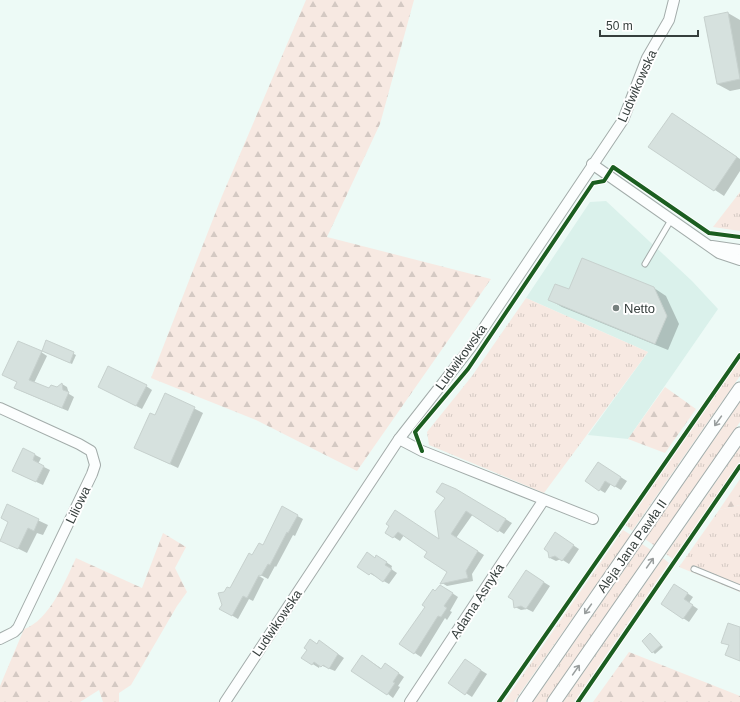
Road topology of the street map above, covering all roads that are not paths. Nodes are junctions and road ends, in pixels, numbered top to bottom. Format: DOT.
graph roads {
  1 [pos="674,0"];
  2 [pos="592,164"];
  3 [pos="671,220"];
  4 [pos="705,244"];
  5 [pos="740,250"];
  6 [pos="740,260"];
  7 [pos="645,264"];
  8 [pos="740,389"];
  9 [pos="0,408"];
  10 [pos="740,434"];
  11 [pos="399,440"];
  12 [pos="543,500"];
  13 [pos="592,519"];
  14 [pos="694,570"];
  15 [pos="740,588"];
  16 [pos="0,639"];
  17 [pos="225,702"];
  18 [pos="410,702"];
  19 [pos="524,702"];
  20 [pos="554,702"];
  1 -- 2 [label="street, Ludwikowska"];
  2 -- 3 [label="street"];
  2 -- 11 [label="street, Ludwikowska"];
  3 -- 4 [label="street"];
  3 -- 7 [label="lane"];
  4 -- 5 [label="street"];
  4 -- 6 [label="street"];
  8 -- 19 [label="street, Aleja Jana Pawła II, one-way"];
  9 -- 16 [label="street, Liliowa"];
  20 -- 10 [label="street, Aleja Jana Pawła II, one-way"];
  11 -- 12 [label="street"];
  11 -- 17 [label="street, Ludwikowska"];
  12 -- 13 [label="street"];
  12 -- 18 [label="street, Adama Asnyka"];
  14 -- 15 [label="lane"];
}
